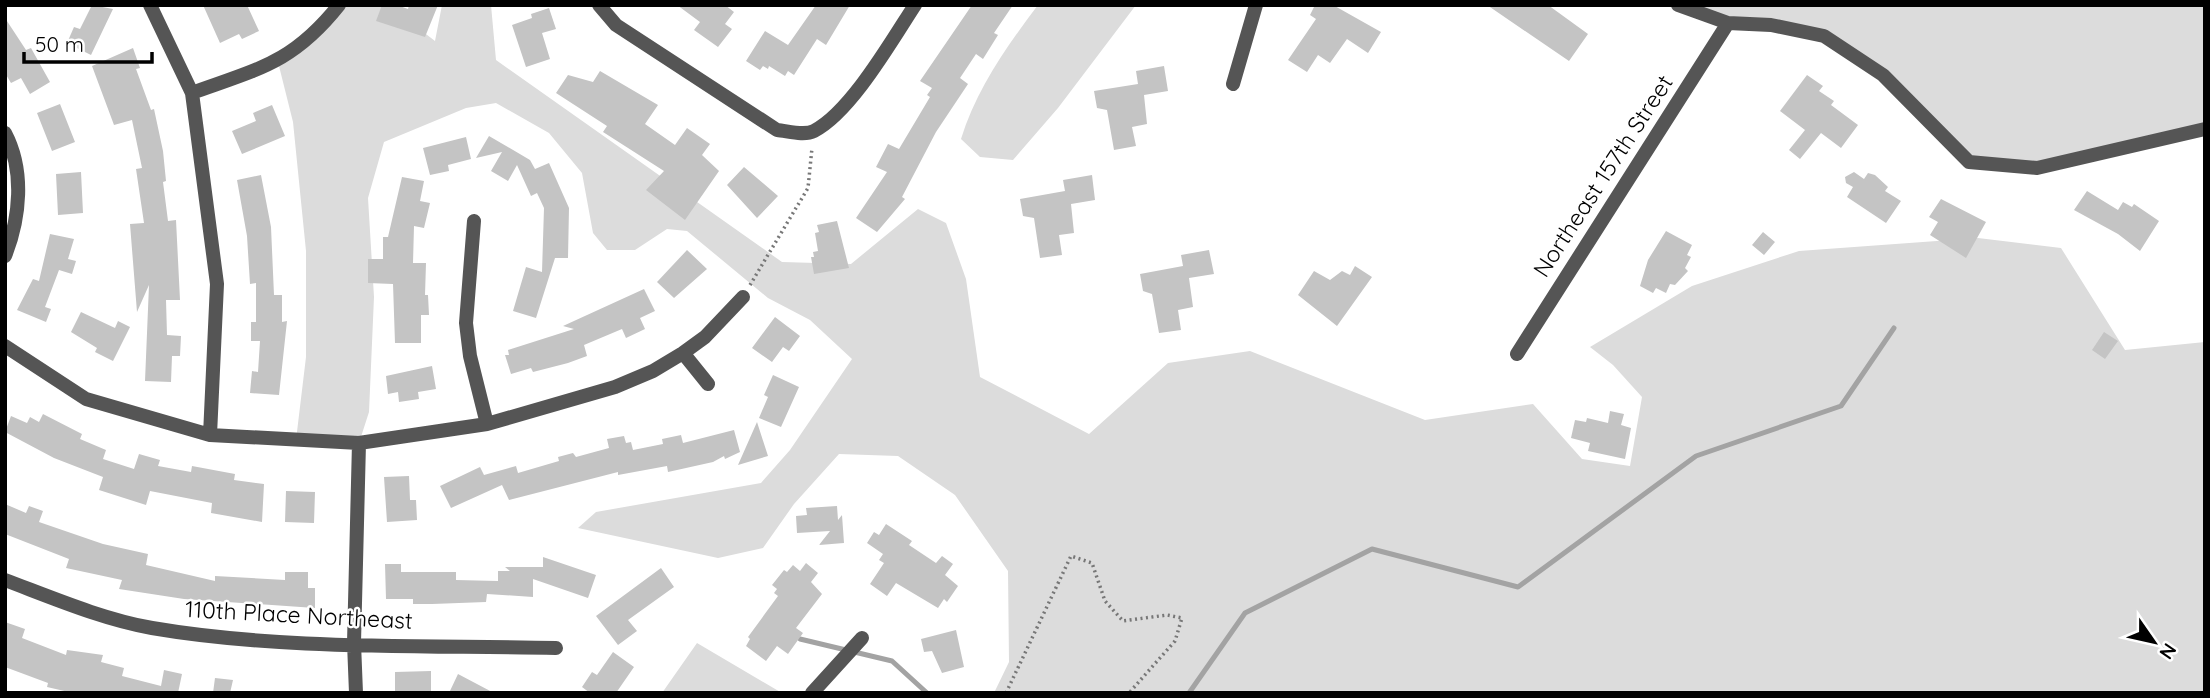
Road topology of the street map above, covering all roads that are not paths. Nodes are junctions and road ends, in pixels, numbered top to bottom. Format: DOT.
graph roads {
  1 [pos="150,5"];
  2 [pos="339,5"];
  3 [pos="599,5"];
  4 [pos="915,5"];
  5 [pos="1256,5"];
  6 [pos="1678,5"];
  7 [pos="1728,23"];
  8 [pos="1233,84"];
  9 [pos="192,93"];
  10 [pos="2205,129"];
  11 [pos="5,133"];
  12 [pos="474,220"];
  13 [pos="5,256"];
  14 [pos="743,297"];
  15 [pos="5,346"];
  16 [pos="682,354"];
  17 [pos="1517,354"];
  18 [pos="708,384"];
  19 [pos="487,424"];
  20 [pos="210,435"];
  21 [pos="359,443"];
  22 [pos="5,580"];
  23 [pos="862,638"];
  24 [pos="354,643"];
  25 [pos="556,648"];
  26 [pos="356,693"];
  27 [pos="812,693"];
  1 -- 9 [label="street"];
  2 -- 9 [label="street"];
  3 -- 4 [label="street"];
  5 -- 8 [label="street"];
  6 -- 7 [label="street"];
  7 -- 10 [label="street"];
  7 -- 17 [label="street, Northeast 157th Street"];
  9 -- 20 [label="street"];
  11 -- 13 [label="street"];
  12 -- 19 [label="street"];
  14 -- 16 [label="street"];
  15 -- 20 [label="street"];
  16 -- 18 [label="street"];
  16 -- 19 [label="street"];
  19 -- 21 [label="street"];
  20 -- 21 [label="street"];
  21 -- 24 [label="street"];
  22 -- 24 [label="street, 110th Place Northeast"];
  23 -- 27 [label="street"];
  24 -- 25 [label="street, 110th Place Northeast"];
  24 -- 26 [label="street"];
}
